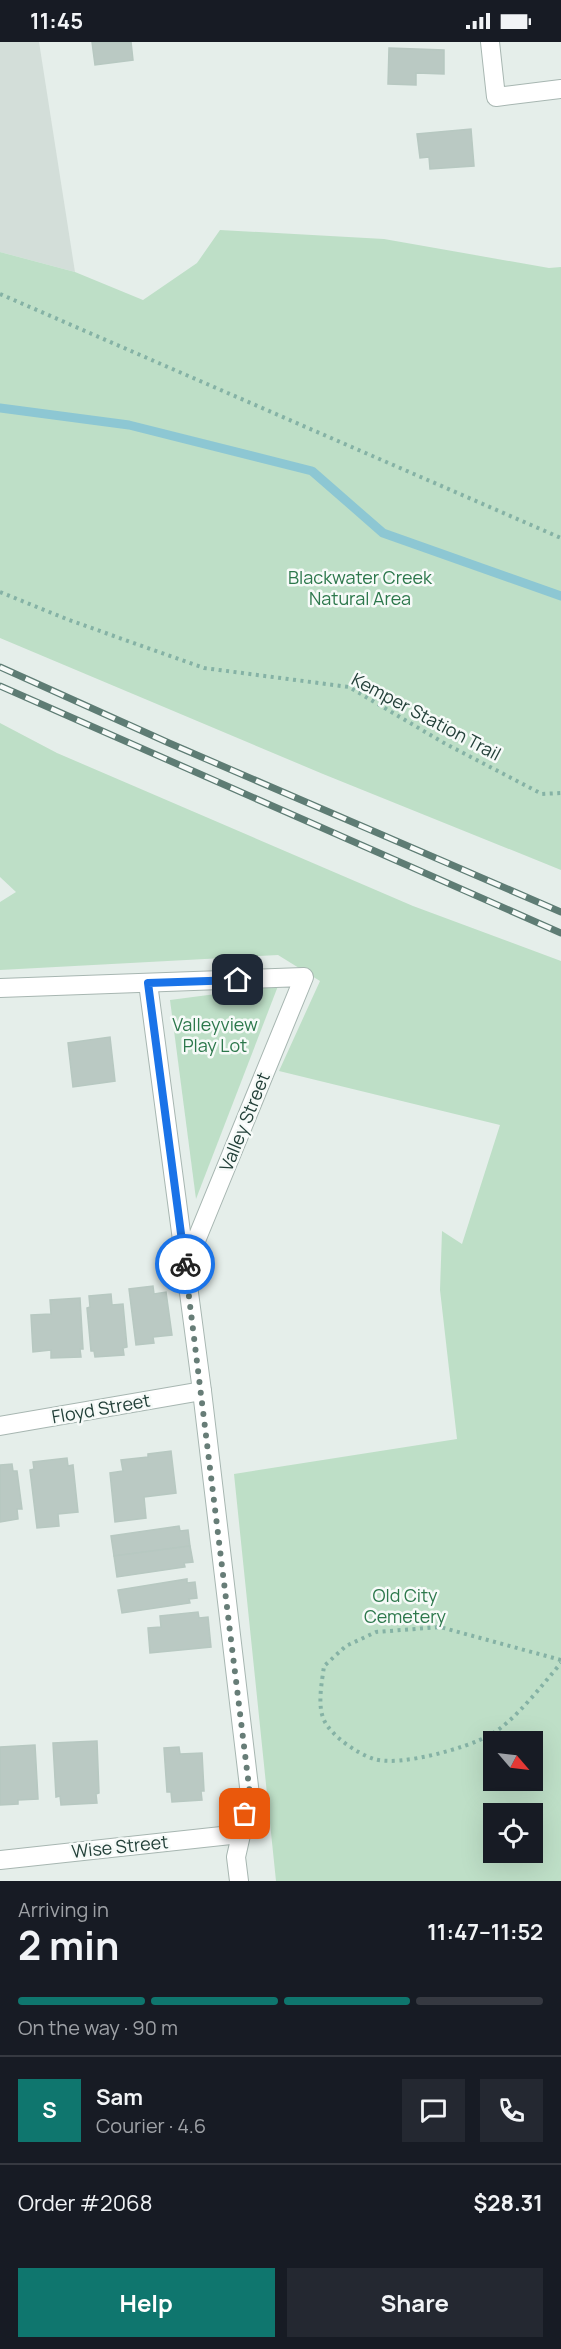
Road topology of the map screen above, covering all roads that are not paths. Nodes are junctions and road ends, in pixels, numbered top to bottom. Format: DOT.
graph roads {
  1 [pos="490,42"];
  2 [pos="561,89"];
  3 [pos="148,983"];
  4 [pos="0,988"];
  5 [pos="185,1267"];
  6 [pos="202,1391"];
  7 [pos="0,1426"];
  8 [pos="240,1834"];
  9 [pos="0,1860"];
  10 [pos="239,1881"];
  1 -- 2 [label="street"];
  3 -- 4 [label="street"];
  3 -- 5 [label="street"];
  3 -- 5 [label="street, Valley Street"];
  5 -- 6 [label="street"];
  6 -- 7 [label="street, Floyd Street"];
  6 -- 8 [label="street"];
  8 -- 9 [label="street, Wise Street"];
  8 -- 10 [label="street"];
}
